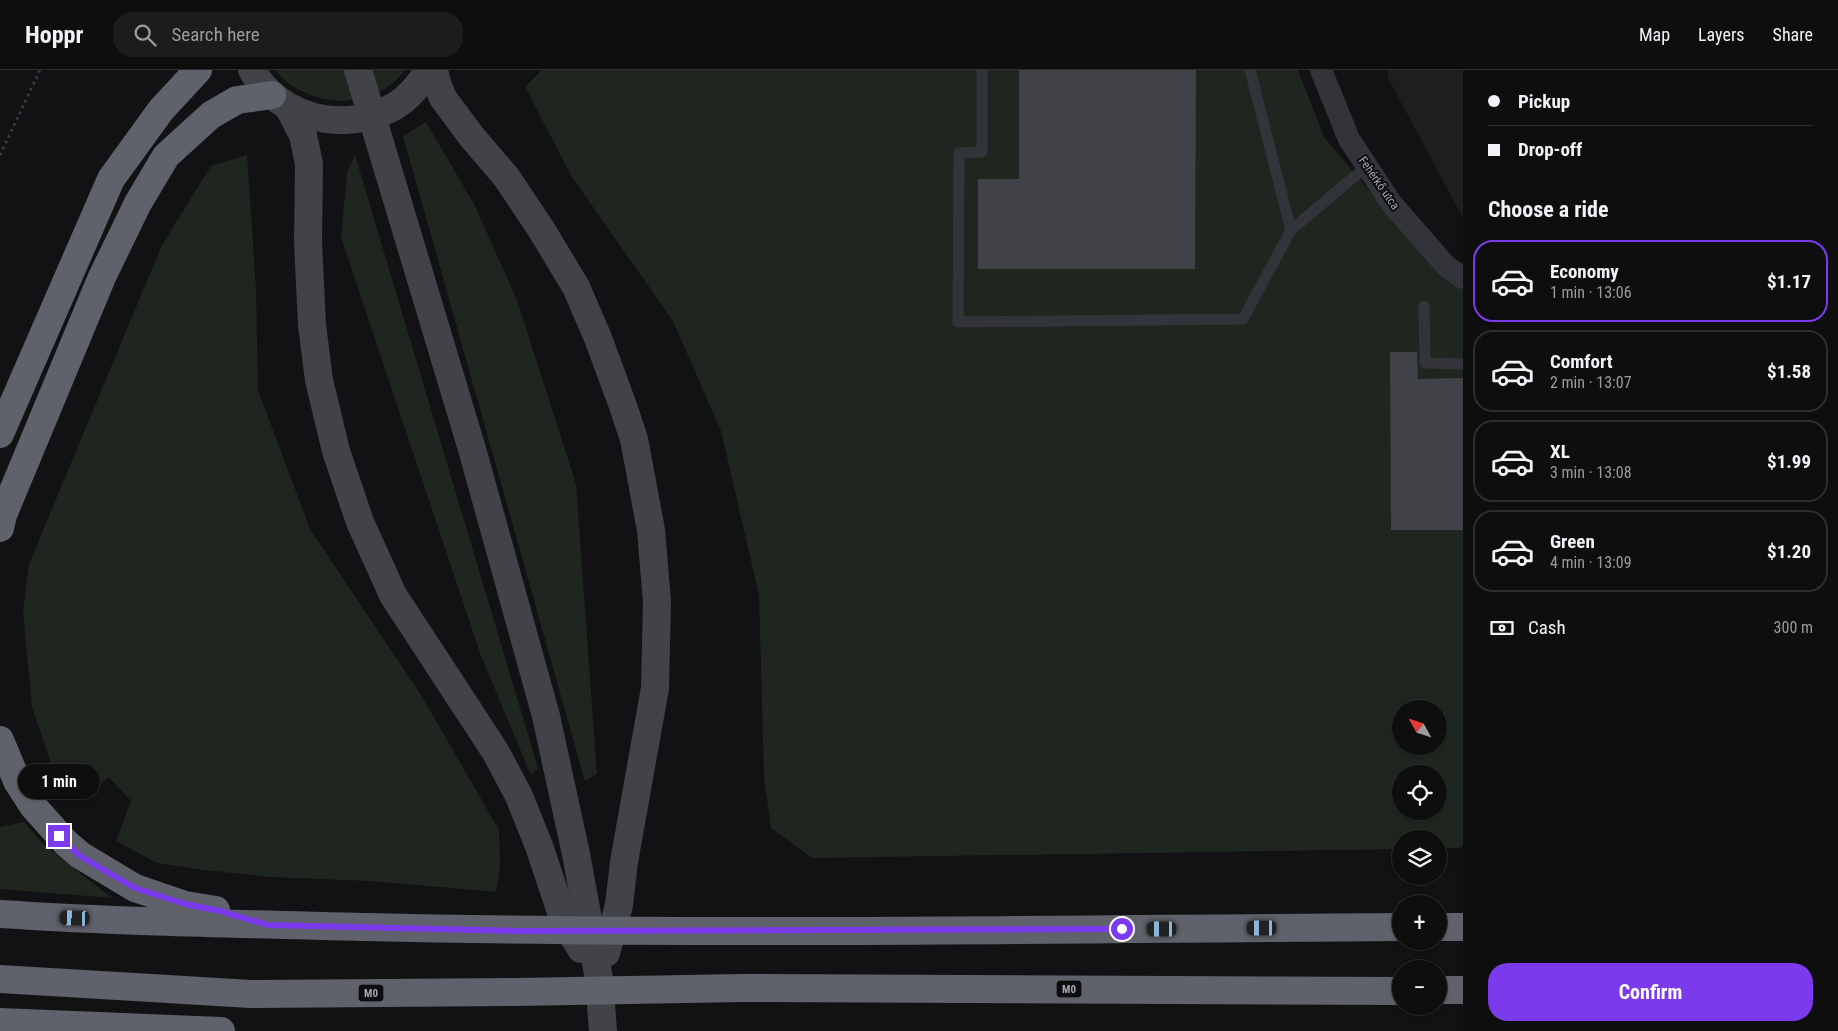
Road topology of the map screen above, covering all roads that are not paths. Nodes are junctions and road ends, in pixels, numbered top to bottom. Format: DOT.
graph roads {
  1 [pos="198,70"];
  2 [pos="252,70"];
  3 [pos="358,70"];
  4 [pos="429,70"];
  5 [pos="434,70"];
  6 [pos="982,70"];
  7 [pos="1250,70"];
  8 [pos="1321,70"];
  9 [pos="280,101"];
  10 [pos="1367,166"];
  11 [pos="1290,230"];
  12 [pos="1463,278"];
  13 [pos="1424,306"];
  14 [pos="1463,364"];
  15 [pos="0,434"];
  16 [pos="0,528"];
  17 [pos="0,740"];
  18 [pos="0,914"];
  19 [pos="268,925"];
  20 [pos="1392,927"];
  21 [pos="1447,927"];
  22 [pos="1463,927"];
  23 [pos="599,979"];
  24 [pos="0,980"];
  25 [pos="1447,990"];
  26 [pos="1463,990"];
  27 [pos="1392,991"];
  28 [pos="0,1022"];
  29 [pos="222,1031"];
  30 [pos="603,1031"];
  1 -- 15 [label="highway"];
  2 -- 9 [label="main road"];
  3 -- 23 [label="main road"];
  4 -- 9 [label="main road"];
  5 -- 23 [label="main road"];
  6 -- 11 [label="lane"];
  7 -- 11 [label="lane"];
  8 -- 10 [label="street, Fehérkő utca"];
  9 -- 16 [label="highway"];
  9 -- 23 [label="main road"];
  10 -- 11 [label="lane"];
  10 -- 12 [label="street, Fehérkő utca"];
  13 -- 14 [label="lane"];
  17 -- 19 [label="highway"];
  18 -- 19 [label="highway"];
  19 -- 20 [label="highway"];
  21 -- 22 [label="highway"];
  23 -- 30 [label="main road"];
  24 -- 27 [label="highway, M0"];
  25 -- 26 [label="highway"];
  28 -- 29 [label="highway"];
}
